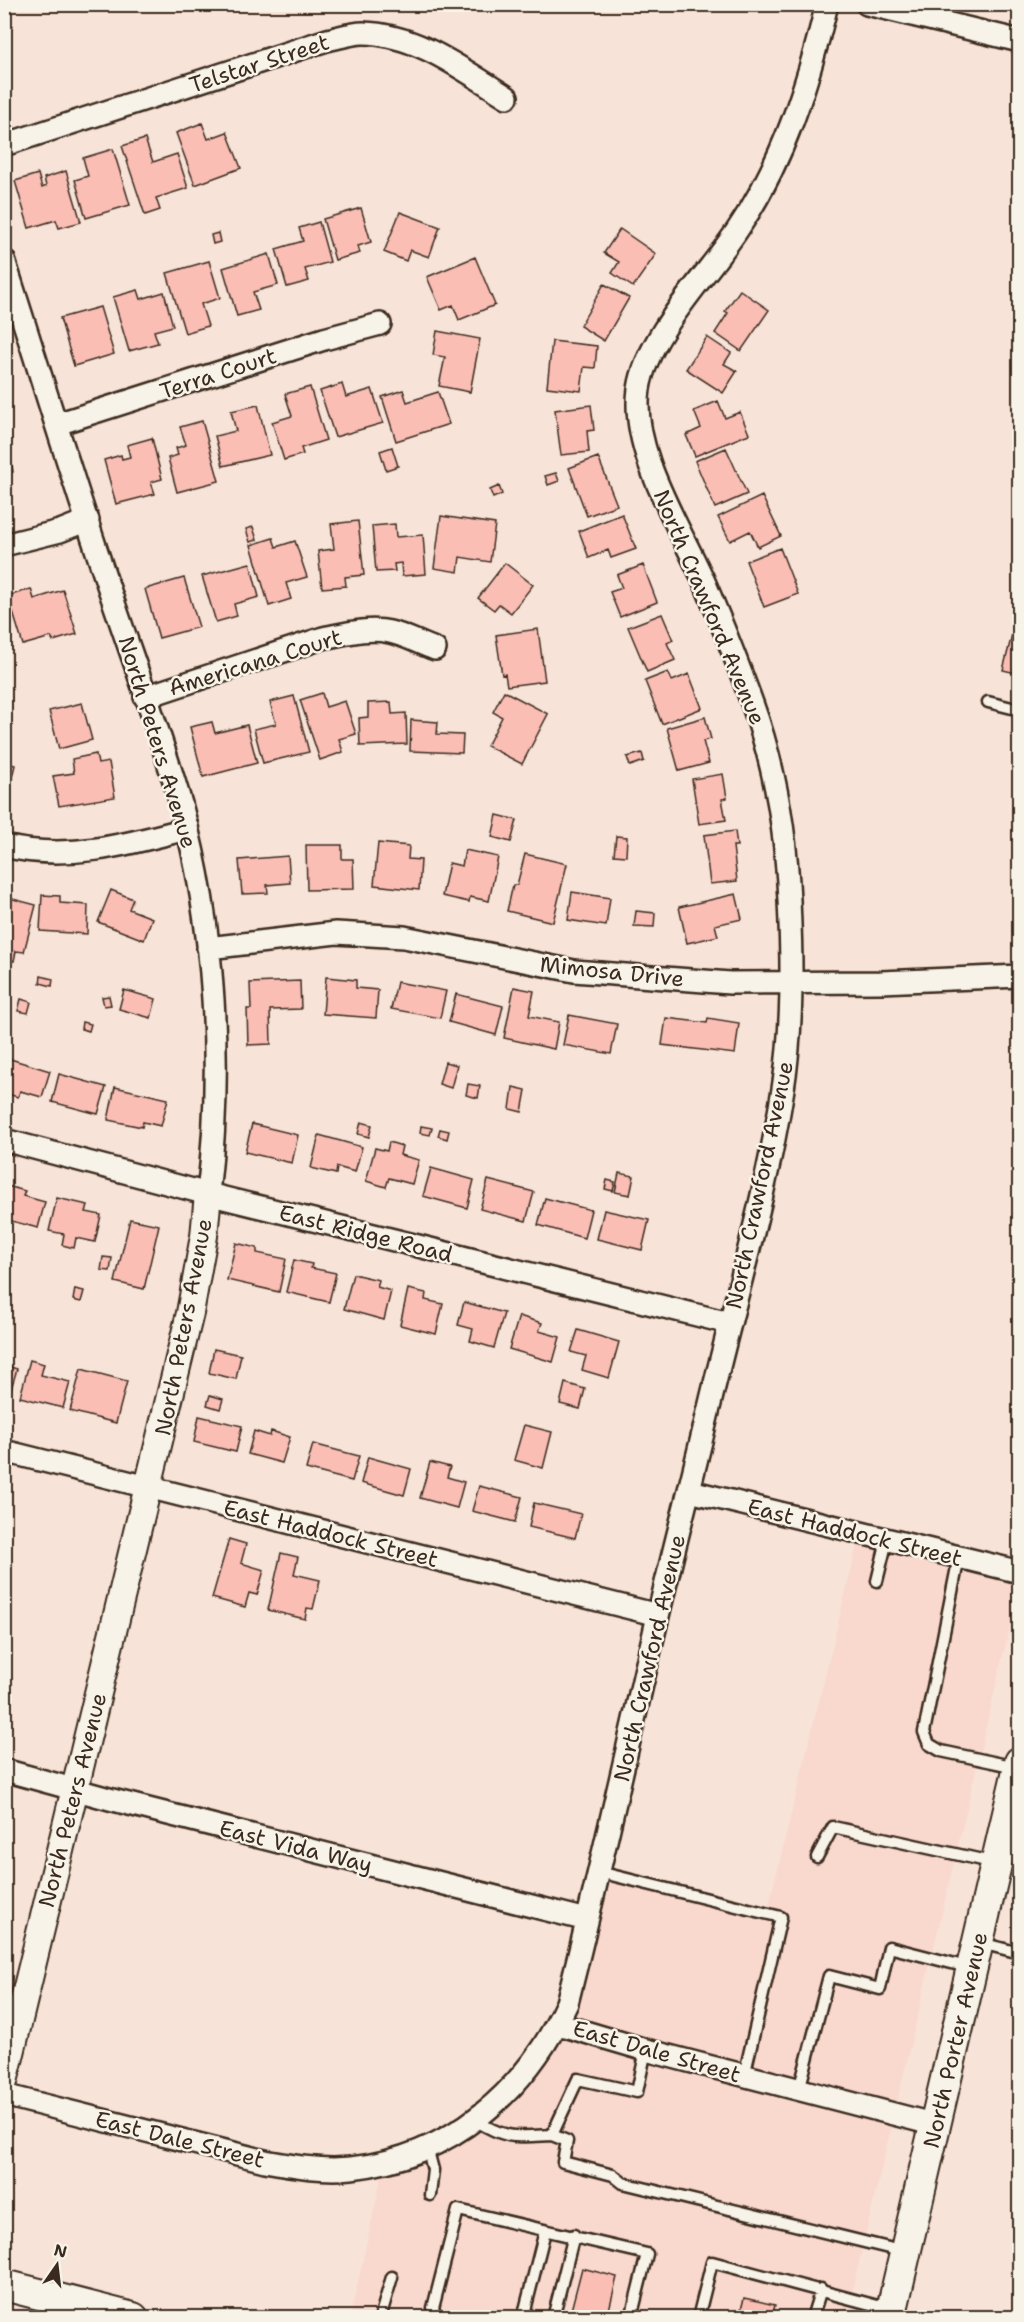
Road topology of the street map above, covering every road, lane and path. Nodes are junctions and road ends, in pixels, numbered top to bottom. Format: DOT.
graph roads {
  1 [pos="826,4"];
  2 [pos="867,4"];
  3 [pos="1020,41"];
  4 [pos="507,97"];
  5 [pos="4,145"];
  6 [pos="4,260"];
  7 [pos="380,324"];
  8 [pos="57,424"];
  9 [pos="87,520"];
  10 [pos="4,545"];
  11 [pos="435,649"];
  12 [pos="145,697"];
  13 [pos="988,702"];
  14 [pos="1020,710"];
  15 [pos="186,829"];
  16 [pos="4,846"];
  17 [pos="208,948"];
  18 [pos="1020,976"];
  19 [pos="790,982"];
  20 [pos="4,1140"];
  21 [pos="208,1194"];
  22 [pos="729,1323"];
  23 [pos="4,1451"];
  24 [pos="149,1487"];
  25 [pos="690,1491"];
  26 [pos="887,1540"];
  27 [pos="959,1557"];
  28 [pos="1020,1572"];
  29 [pos="877,1581"];
  30 [pos="658,1615"];
  31 [pos="1019,1766"];
  32 [pos="4,1770"];
  33 [pos="74,1789"];
  34 [pos="816,1857"];
  35 [pos="996,1863"];
  36 [pos="599,1872"];
  37 [pos="587,1920"];
  38 [pos="1020,1953"];
  39 [pos="975,1955"];
  40 [pos="558,2024"];
  41 [pos="646,2050"];
  42 [pos="744,2076"];
  43 [pos="4,2082"];
  44 [pos="799,2090"];
  45 [pos="4,2094"];
  46 [pos="475,2120"];
  47 [pos="936,2125"];
  48 [pos="552,2135"];
  49 [pos="427,2147"];
  50 [pos="430,2195"];
  51 [pos="545,2231"];
  52 [pos="574,2235"];
  53 [pos="906,2253"];
  54 [pos="392,2277"];
  55 [pos="4,2285"];
  56 [pos="820,2289"];
  57 [pos="891,2314"];
  58 [pos="134,2318"];
  59 [pos="380,2318"];
  60 [pos="437,2318"];
  61 [pos="523,2318"];
  62 [pos="552,2318"];
  63 [pos="631,2318"];
  64 [pos="698,2318"];
  65 [pos="812,2318"];
  1 -- 19 [label="street, North Crawford Avenue"];
  2 -- 3 [label="street"];
  4 -- 5 [label="street, Telstar Street"];
  6 -- 8 [label="street, North Peters Avenue"];
  7 -- 8 [label="street, Terra Court"];
  8 -- 9 [label="street, North Peters Avenue"];
  9 -- 10 [label="street"];
  9 -- 12 [label="street, North Peters Avenue"];
  11 -- 12 [label="street, Americana Court"];
  12 -- 15 [label="street, North Peters Avenue"];
  13 -- 14 [label="lane"];
  15 -- 16 [label="street"];
  15 -- 17 [label="street, North Peters Avenue"];
  17 -- 19 [label="street, Mimosa Drive"];
  17 -- 21 [label="street, North Peters Avenue"];
  18 -- 19 [label="street, Mimosa Drive"];
  19 -- 22 [label="street, North Crawford Avenue"];
  20 -- 21 [label="street, East Ridge Road"];
  21 -- 22 [label="street, East Ridge Road"];
  21 -- 24 [label="street, North Peters Avenue"];
  22 -- 25 [label="street, North Crawford Avenue"];
  23 -- 24 [label="street, East Haddock Street"];
  24 -- 30 [label="street, East Haddock Street"];
  24 -- 33 [label="street, North Peters Avenue"];
  25 -- 26 [label="street, East Haddock Street"];
  25 -- 30 [label="street, North Crawford Avenue"];
  26 -- 27 [label="street, East Haddock Street"];
  26 -- 29 [label="lane"];
  27 -- 28 [label="street, East Haddock Street"];
  27 -- 31 [label="lane"];
  30 -- 36 [label="street, North Crawford Avenue"];
  31 -- 35 [label="main road, North Porter Avenue"];
  32 -- 33 [label="street, East Vida Way"];
  33 -- 37 [label="street, East Vida Way"];
  33 -- 43 [label="street, North Peters Avenue"];
  34 -- 35 [label="lane"];
  35 -- 39 [label="main road, North Porter Avenue"];
  36 -- 37 [label="street, North Crawford Avenue"];
  36 -- 42 [label="lane"];
  37 -- 40 [label="street, North Crawford Avenue"];
  38 -- 39 [label="lane"];
  39 -- 44 [label="lane"];
  39 -- 47 [label="main road, North Porter Avenue"];
  40 -- 41 [label="street, East Dale Street"];
  40 -- 46 [label="street, East Dale Street"];
  41 -- 42 [label="street, East Dale Street"];
  41 -- 48 [label="lane"];
  42 -- 44 [label="street, East Dale Street"];
  44 -- 47 [label="street, East Dale Street"];
  45 -- 49 [label="street, East Dale Street"];
  46 -- 48 [label="lane"];
  46 -- 49 [label="street, East Dale Street"];
  47 -- 53 [label="main road, North Porter Avenue"];
  48 -- 53 [label="lane"];
  49 -- 50 [label="lane"];
  51 -- 52 [label="lane"];
  51 -- 60 [label="lane"];
  51 -- 61 [label="lane"];
  52 -- 62 [label="lane"];
  52 -- 63 [label="lane"];
  53 -- 57 [label="main road, North Porter Avenue"];
  54 -- 59 [label="lane"];
  55 -- 58 [label="main road"];
  56 -- 57 [label="lane"];
  56 -- 64 [label="lane"];
  56 -- 65 [label="lane"];
}
